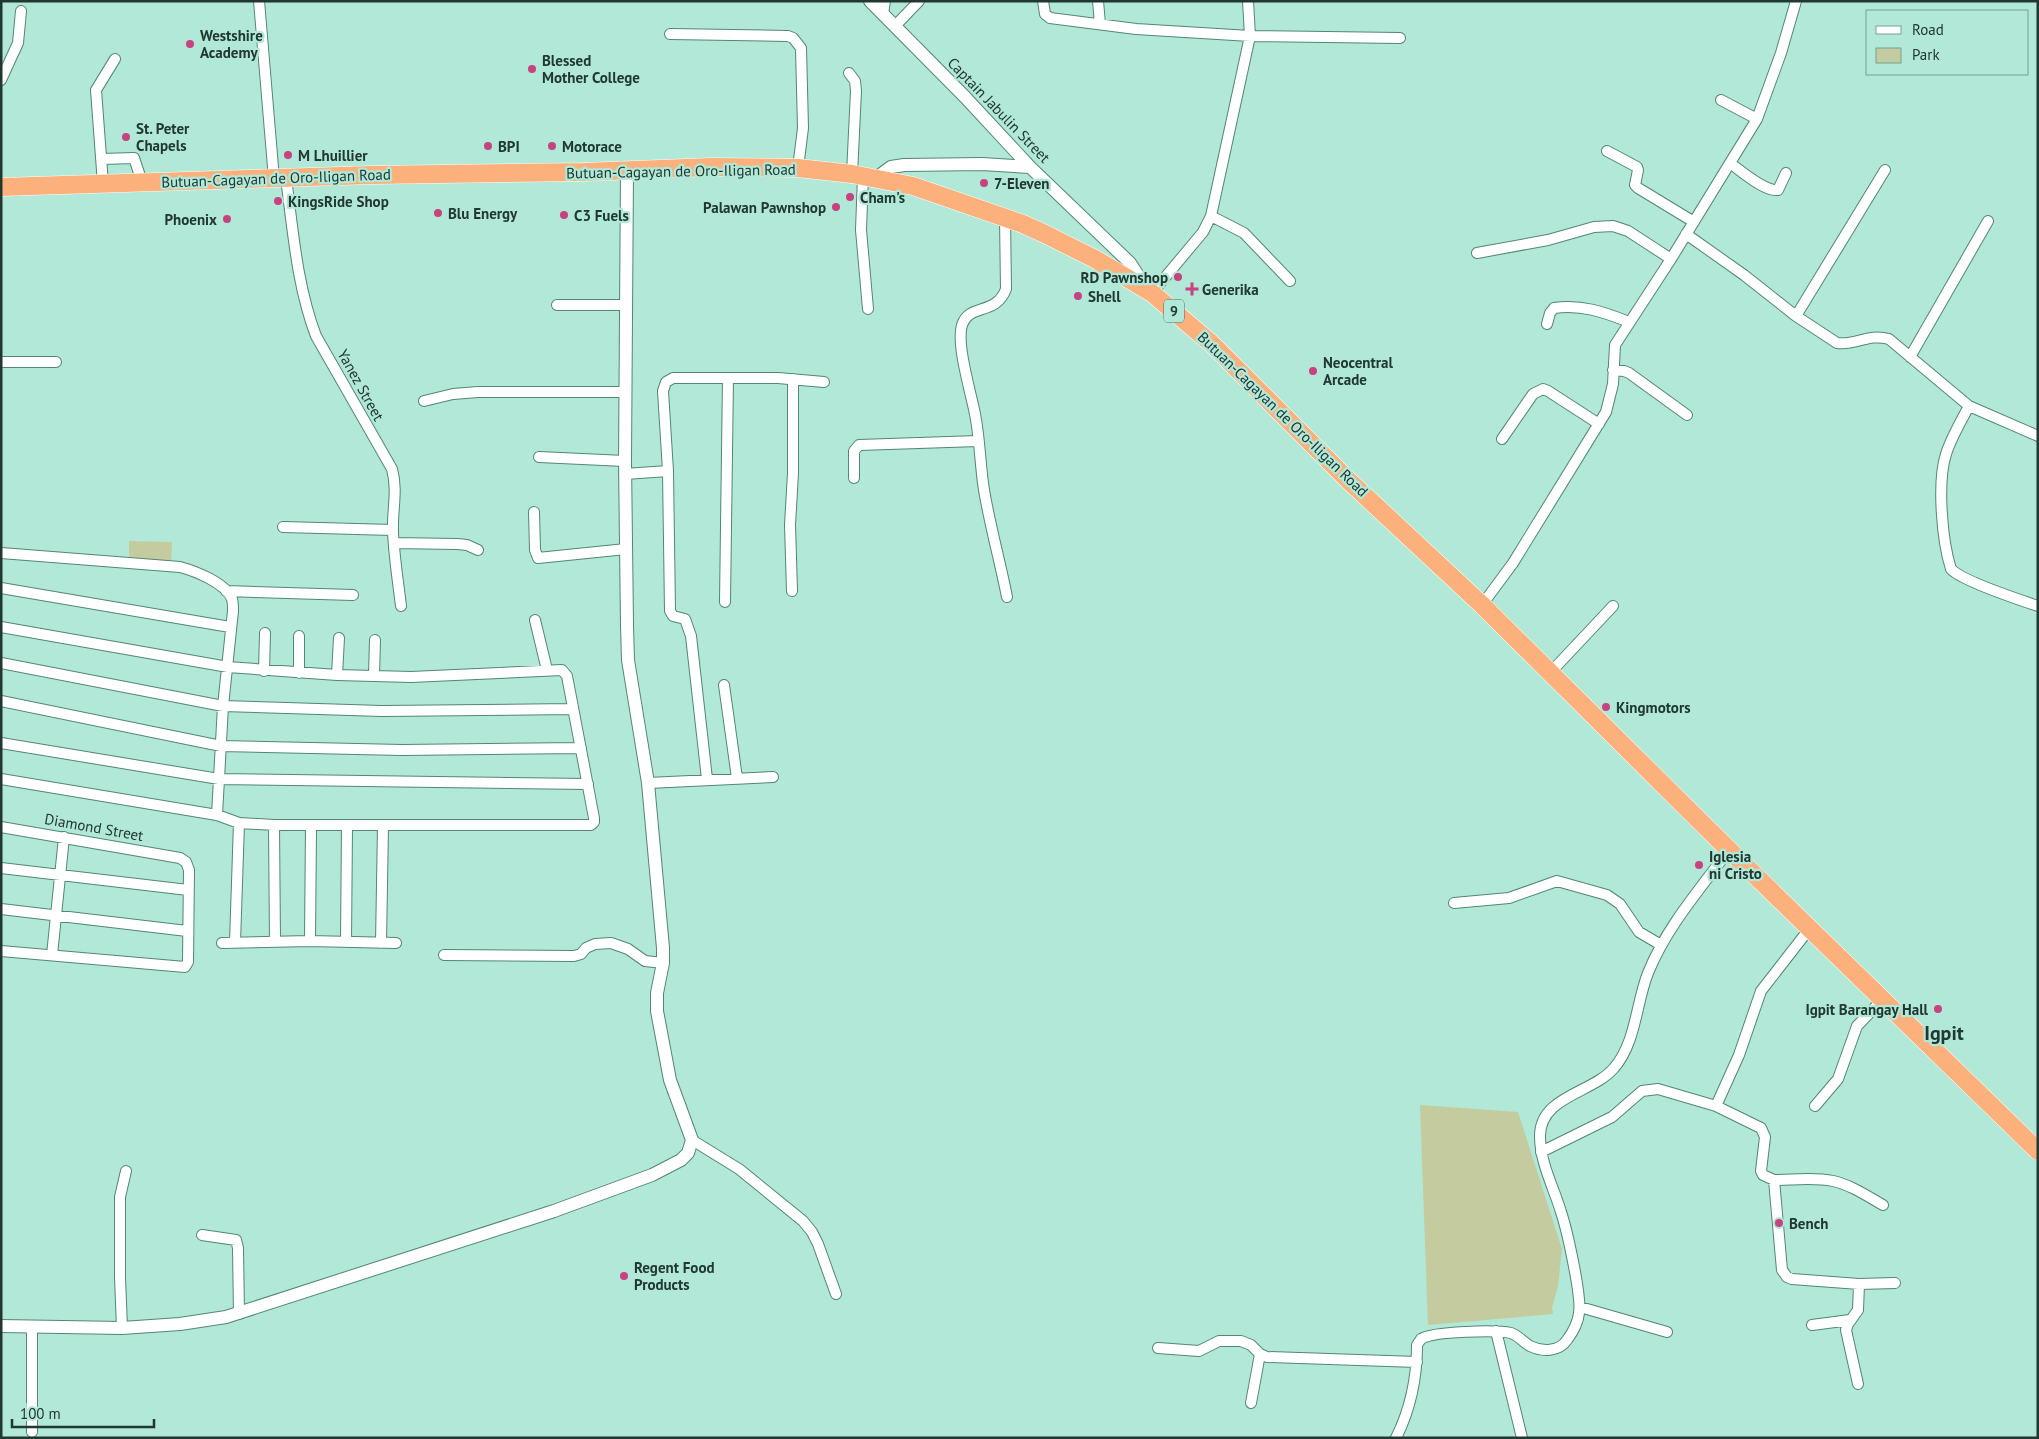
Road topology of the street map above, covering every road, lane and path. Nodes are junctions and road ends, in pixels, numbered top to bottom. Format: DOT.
graph roads {
  1 [pos="259,1"];
  2 [pos="870,1"];
  3 [pos="885,1"];
  4 [pos="919,1"];
  5 [pos="1043,1"];
  6 [pos="1098,1"];
  7 [pos="1248,1"];
  8 [pos="1796,1"];
  9 [pos="21,12"];
  10 [pos="883,14"];
  11 [pos="1100,24"];
  12 [pos="895,26"];
  13 [pos="670,34"];
  14 [pos="1250,36"];
  15 [pos="1400,38"];
  16 [pos="115,59"];
  17 [pos="849,72"];
  18 [pos="1,80"];
  19 [pos="1721,100"];
  20 [pos="1757,119"];
  21 [pos="1607,151"];
  22 [pos="102,159"];
  23 [pos="1730,164"];
  24 [pos="1030,167"];
  25 [pos="798,168"];
  26 [pos="627,170"];
  27 [pos="1885,170"];
  28 [pos="1786,173"];
  29 [pos="864,176"];
  30 [pos="280,178"];
  31 [pos="142,182"];
  32 [pos="103,184"];
  33 [pos="1,187"];
  34 [pos="1211,216"];
  35 [pos="1005,218"];
  36 [pos="1988,221"];
  37 [pos="1694,222"];
  38 [pos="1686,234"];
  39 [pos="1477,253"];
  40 [pos="1671,259"];
  41 [pos="1290,281"];
  42 [pos="1147,289"];
  43 [pos="557,305"];
  44 [pos="626,305"];
  45 [pos="868,309"];
  46 [pos="1796,316"];
  47 [pos="1629,322"];
  48 [pos="1547,324"];
  49 [pos="1910,357"];
  50 [pos="1,362"];
  51 [pos="56,362"];
  52 [pos="1613,370"];
  53 [pos="728,378"];
  54 [pos="793,379"];
  55 [pos="824,382"];
  56 [pos="625,392"];
  57 [pos="424,401"];
  58 [pos="1969,406"];
  59 [pos="1687,416"];
  60 [pos="1598,424"];
  61 [pos="2038,436"];
  62 [pos="1502,439"];
  63 [pos="978,440"];
  64 [pos="539,457"];
  65 [pos="624,460"];
  66 [pos="668,471"];
  67 [pos="625,474"];
  68 [pos="854,478"];
  69 [pos="534,512"];
  70 [pos="284,527"];
  71 [pos="393,530"];
  72 [pos="394,544"];
  73 [pos="626,549"];
  74 [pos="478,550"];
  75 [pos="1,553"];
  76 [pos="1,588"];
  77 [pos="226,591"];
  78 [pos="792,591"];
  79 [pos="354,595"];
  80 [pos="1008,597"];
  81 [pos="725,602"];
  82 [pos="1482,605"];
  83 [pos="401,606"];
  84 [pos="1613,606"];
  85 [pos="2038,606"];
  86 [pos="535,620"];
  87 [pos="1,627"];
  88 [pos="230,627"];
  89 [pos="265,633"];
  90 [pos="299,636"];
  91 [pos="339,638"];
  92 [pos="375,640"];
  93 [pos="1,663"];
  94 [pos="228,668"];
  95 [pos="547,670"];
  96 [pos="264,671"];
  97 [pos="299,673"];
  98 [pos="1550,673"];
  99 [pos="337,675"];
  100 [pos="374,675"];
  101 [pos="724,685"];
  102 [pos="1,701"];
  103 [pos="222,706"];
  104 [pos="573,709"];
  105 [pos="1,742"];
  106 [pos="221,746"];
  107 [pos="581,748"];
  108 [pos="772,777"];
  109 [pos="737,778"];
  110 [pos="1,779"];
  111 [pos="219,779"];
  112 [pos="707,779"];
  113 [pos="648,783"];
  114 [pos="588,784"];
  115 [pos="216,815"];
  116 [pos="239,823"];
  117 [pos="274,825"];
  118 [pos="311,826"];
  119 [pos="347,826"];
  120 [pos="383,826"];
  121 [pos="1,827"];
  122 [pos="64,837"];
  123 [pos="1729,850"];
  124 [pos="1,868"];
  125 [pos="59,874"];
  126 [pos="188,890"];
  127 [pos="1454,903"];
  128 [pos="1,908"];
  129 [pos="56,915"];
  130 [pos="1810,928"];
  131 [pos="187,931"];
  132 [pos="310,941"];
  133 [pos="235,942"];
  134 [pos="274,942"];
  135 [pos="346,942"];
  136 [pos="222,943"];
  137 [pos="381,943"];
  138 [pos="396,943"];
  139 [pos="1661,945"];
  140 [pos="1,951"];
  141 [pos="52,955"];
  142 [pos="444,955"];
  143 [pos="663,963"];
  144 [pos="1882,998"];
  145 [pos="1716,1106"];
  146 [pos="1815,1106"];
  147 [pos="692,1140"];
  148 [pos="2038,1151"];
  149 [pos="1541,1152"];
  150 [pos="126,1171"];
  151 [pos="1774,1180"];
  152 [pos="1883,1205"];
  153 [pos="202,1235"];
  154 [pos="1895,1283"];
  155 [pos="1860,1284"];
  156 [pos="836,1294"];
  157 [pos="1580,1307"];
  158 [pos="239,1314"];
  159 [pos="1850,1320"];
  160 [pos="1812,1325"];
  161 [pos="1,1326"];
  162 [pos="32,1326"];
  163 [pos="122,1328"];
  164 [pos="1496,1331"];
  165 [pos="1667,1332"];
  166 [pos="1158,1348"];
  167 [pos="1260,1354"];
  168 [pos="1417,1362"];
  169 [pos="1858,1384"];
  170 [pos="1251,1403"];
  171 [pos="32,1432"];
  172 [pos="1396,1438"];
  173 [pos="1522,1438"];
  1 -- 30 [label="street, Yanez Street"];
  2 -- 10 [label="street, Captain Jabulin Street"];
  3 -- 10 [label="street"];
  4 -- 12 [label="street"];
  5 -- 11 [label="street"];
  6 -- 11 [label="street"];
  7 -- 14 [label="street"];
  8 -- 20 [label="street"];
  9 -- 18 [label="street"];
  10 -- 12 [label="street, Captain Jabulin Street"];
  11 -- 14 [label="street"];
  12 -- 24 [label="street, Captain Jabulin Street"];
  13 -- 25 [label="street"];
  14 -- 15 [label="street"];
  14 -- 34 [label="street"];
  16 -- 22 [label="street"];
  17 -- 29 [label="street"];
  19 -- 20 [label="street"];
  20 -- 23 [label="street"];
  21 -- 37 [label="street"];
  22 -- 31 [label="street"];
  22 -- 32 [label="street"];
  23 -- 28 [label="street"];
  23 -- 37 [label="street"];
  24 -- 29 [label="street"];
  24 -- 42 [label="street, Captain Jabulin Street"];
  25 -- 26 [label="highway, Butuan-Cagayan de Oro-Iligan Road / 9"];
  25 -- 29 [label="highway, Butuan-Cagayan de Oro-Iligan Road / 9"];
  26 -- 30 [label="highway, Butuan-Cagayan de Oro-Iligan Road / 9"];
  26 -- 44 [label="street"];
  27 -- 46 [label="street"];
  29 -- 35 [label="highway, Butuan-Cagayan de Oro-Iligan Road / 9"];
  29 -- 45 [label="street"];
  30 -- 31 [label="highway, Butuan-Cagayan de Oro-Iligan Road / 9"];
  30 -- 71 [label="street, Yanez Street"];
  31 -- 32 [label="highway, Butuan-Cagayan de Oro-Iligan Road / 9"];
  32 -- 33 [label="highway, Butuan-Cagayan de Oro-Iligan Road / 9"];
  34 -- 41 [label="street"];
  34 -- 42 [label="street"];
  35 -- 42 [label="highway, Butuan-Cagayan de Oro-Iligan Road / 9"];
  35 -- 63 [label="street"];
  36 -- 49 [label="street"];
  37 -- 38 [label="street"];
  38 -- 40 [label="street"];
  38 -- 46 [label="street"];
  39 -- 40 [label="street"];
  40 -- 47 [label="street"];
  42 -- 82 [label="highway, Butuan-Cagayan de Oro-Iligan Road / 9"];
  43 -- 44 [label="street"];
  44 -- 56 [label="street"];
  46 -- 49 [label="street"];
  47 -- 48 [label="street"];
  47 -- 52 [label="street"];
  49 -- 58 [label="street"];
  50 -- 51 [label="street"];
  52 -- 59 [label="street"];
  52 -- 60 [label="street"];
  53 -- 54 [label="street"];
  53 -- 66 [label="street"];
  53 -- 81 [label="street"];
  54 -- 55 [label="street"];
  54 -- 78 [label="street"];
  56 -- 57 [label="street"];
  56 -- 65 [label="street"];
  58 -- 61 [label="street"];
  58 -- 85 [label="street"];
  60 -- 62 [label="street"];
  60 -- 82 [label="street"];
  63 -- 68 [label="street"];
  63 -- 80 [label="street"];
  64 -- 65 [label="street"];
  65 -- 67 [label="street"];
  66 -- 67 [label="street"];
  66 -- 112 [label="street"];
  67 -- 73 [label="street"];
  69 -- 73 [label="street"];
  70 -- 71 [label="street"];
  71 -- 72 [label="street, Yanez Street"];
  72 -- 74 [label="street"];
  72 -- 83 [label="street, Yanez Street"];
  73 -- 113 [label="street"];
  75 -- 77 [label="street"];
  76 -- 88 [label="street"];
  77 -- 79 [label="street"];
  77 -- 88 [label="street"];
  82 -- 98 [label="highway, Butuan-Cagayan de Oro-Iligan Road / 9"];
  84 -- 98 [label="street"];
  86 -- 95 [label="street"];
  87 -- 94 [label="street"];
  88 -- 94 [label="street"];
  89 -- 96 [label="street"];
  90 -- 97 [label="street"];
  91 -- 99 [label="street"];
  92 -- 100 [label="street"];
  93 -- 103 [label="street"];
  94 -- 96 [label="street"];
  94 -- 103 [label="street"];
  95 -- 100 [label="street"];
  95 -- 104 [label="street"];
  96 -- 97 [label="street"];
  97 -- 99 [label="street"];
  98 -- 123 [label="highway, Butuan-Cagayan de Oro-Iligan Road / 9"];
  99 -- 100 [label="street"];
  101 -- 109 [label="street"];
  102 -- 106 [label="street"];
  103 -- 104 [label="street"];
  103 -- 106 [label="street"];
  104 -- 107 [label="street"];
  105 -- 111 [label="street"];
  106 -- 107 [label="street"];
  106 -- 111 [label="street"];
  107 -- 114 [label="street"];
  108 -- 109 [label="street"];
  109 -- 112 [label="street"];
  110 -- 115 [label="street"];
  111 -- 114 [label="street"];
  111 -- 115 [label="street"];
  112 -- 113 [label="street"];
  113 -- 143 [label="street"];
  114 -- 120 [label="street"];
  115 -- 116 [label="street"];
  116 -- 117 [label="street"];
  116 -- 133 [label="street"];
  117 -- 118 [label="street"];
  117 -- 134 [label="street"];
  118 -- 119 [label="street"];
  118 -- 132 [label="street"];
  119 -- 120 [label="street"];
  119 -- 135 [label="street"];
  120 -- 137 [label="street"];
  121 -- 122 [label="street, Diamond Street"];
  122 -- 125 [label="street"];
  122 -- 126 [label="street, Diamond Street"];
  123 -- 130 [label="highway, Butuan-Cagayan de Oro-Iligan Road / 9"];
  123 -- 139 [label="street"];
  124 -- 125 [label="street"];
  125 -- 126 [label="street"];
  125 -- 129 [label="street"];
  126 -- 131 [label="street"];
  127 -- 139 [label="street"];
  128 -- 129 [label="street"];
  129 -- 131 [label="street"];
  129 -- 141 [label="street"];
  130 -- 144 [label="highway, Butuan-Cagayan de Oro-Iligan Road / 9"];
  130 -- 145 [label="street"];
  131 -- 141 [label="street"];
  132 -- 134 [label="street"];
  132 -- 135 [label="street"];
  133 -- 134 [label="street"];
  133 -- 136 [label="street"];
  135 -- 137 [label="street"];
  137 -- 138 [label="street"];
  139 -- 149 [label="street"];
  140 -- 141 [label="street"];
  142 -- 143 [label="street"];
  143 -- 147 [label="street"];
  144 -- 146 [label="street"];
  144 -- 148 [label="highway, Butuan-Cagayan de Oro-Iligan Road / 9"];
  145 -- 149 [label="street"];
  145 -- 151 [label="street"];
  147 -- 156 [label="street"];
  147 -- 158 [label="street"];
  149 -- 157 [label="street"];
  150 -- 163 [label="street"];
  151 -- 152 [label="street"];
  151 -- 155 [label="street"];
  153 -- 158 [label="street"];
  154 -- 155 [label="street"];
  155 -- 159 [label="street"];
  157 -- 164 [label="street"];
  157 -- 165 [label="street"];
  158 -- 163 [label="street"];
  159 -- 160 [label="street"];
  159 -- 169 [label="street"];
  161 -- 162 [label="street"];
  162 -- 163 [label="street"];
  162 -- 171 [label="street"];
  164 -- 168 [label="street"];
  164 -- 173 [label="street"];
  166 -- 167 [label="street"];
  167 -- 168 [label="street"];
  167 -- 170 [label="street"];
  168 -- 172 [label="street"];
}
